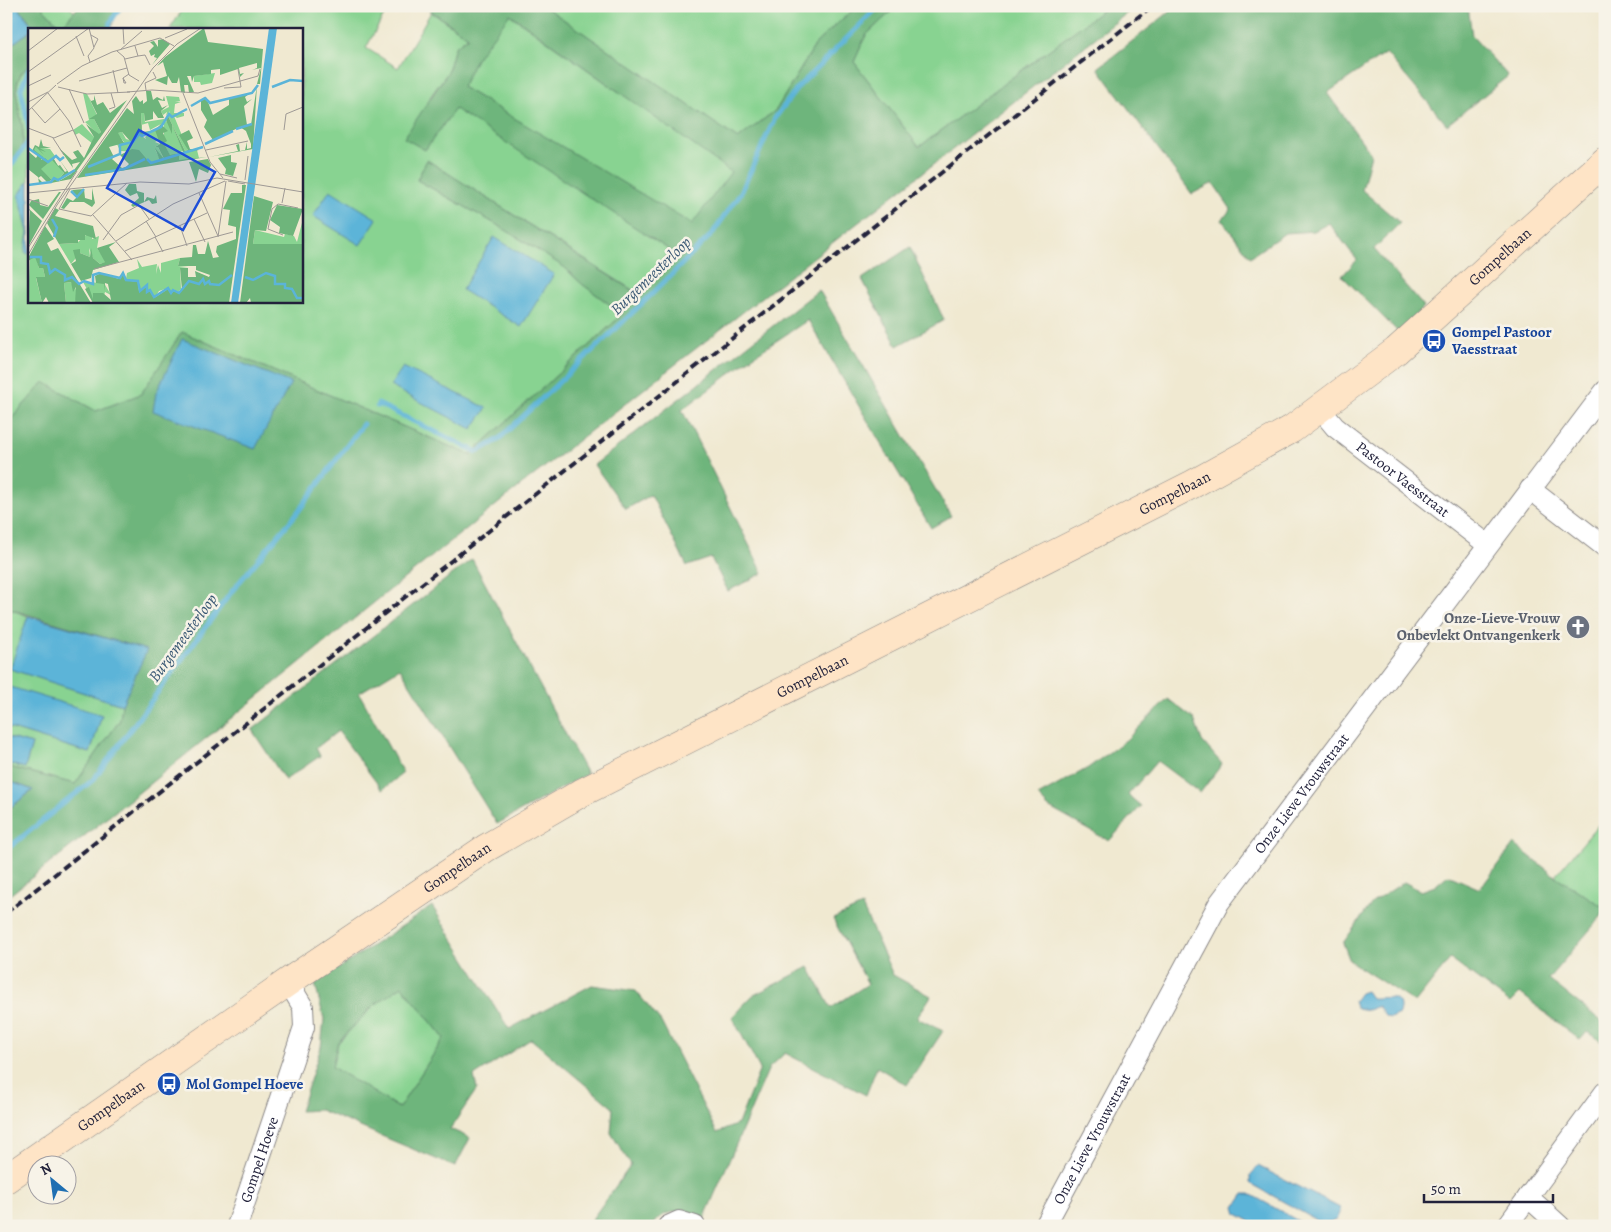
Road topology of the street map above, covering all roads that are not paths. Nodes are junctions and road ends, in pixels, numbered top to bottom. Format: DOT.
graph roads {
  1 [pos="1605,160"];
  2 [pos="1605,391"];
  3 [pos="1320,409"];
  4 [pos="1530,489"];
  5 [pos="1488,545"];
  6 [pos="1605,547"];
  7 [pos="288,982"];
  8 [pos="1605,1092"];
  9 [pos="6,1179"];
  10 [pos="1528,1197"];
  11 [pos="237,1226"];
  12 [pos="668,1226"];
  13 [pos="695,1226"];
  14 [pos="1045,1226"];
  15 [pos="1507,1226"];
  16 [pos="1560,1226"];
  1 -- 3 [label="street, Gompelbaan"];
  2 -- 4 [label="street, Onze Lieve Vrouwstraat"];
  3 -- 5 [label="street, Pastoor Vaesstraat"];
  3 -- 7 [label="street, Gompelbaan"];
  4 -- 5 [label="street, Onze Lieve Vrouwstraat"];
  4 -- 6 [label="street"];
  5 -- 14 [label="street, Onze Lieve Vrouwstraat"];
  7 -- 9 [label="street, Gompelbaan"];
  7 -- 11 [label="street, Gompel Hoeve"];
  8 -- 10 [label="street"];
  10 -- 15 [label="street"];
  10 -- 16 [label="street"];
  12 -- 13 [label="street"];
}
